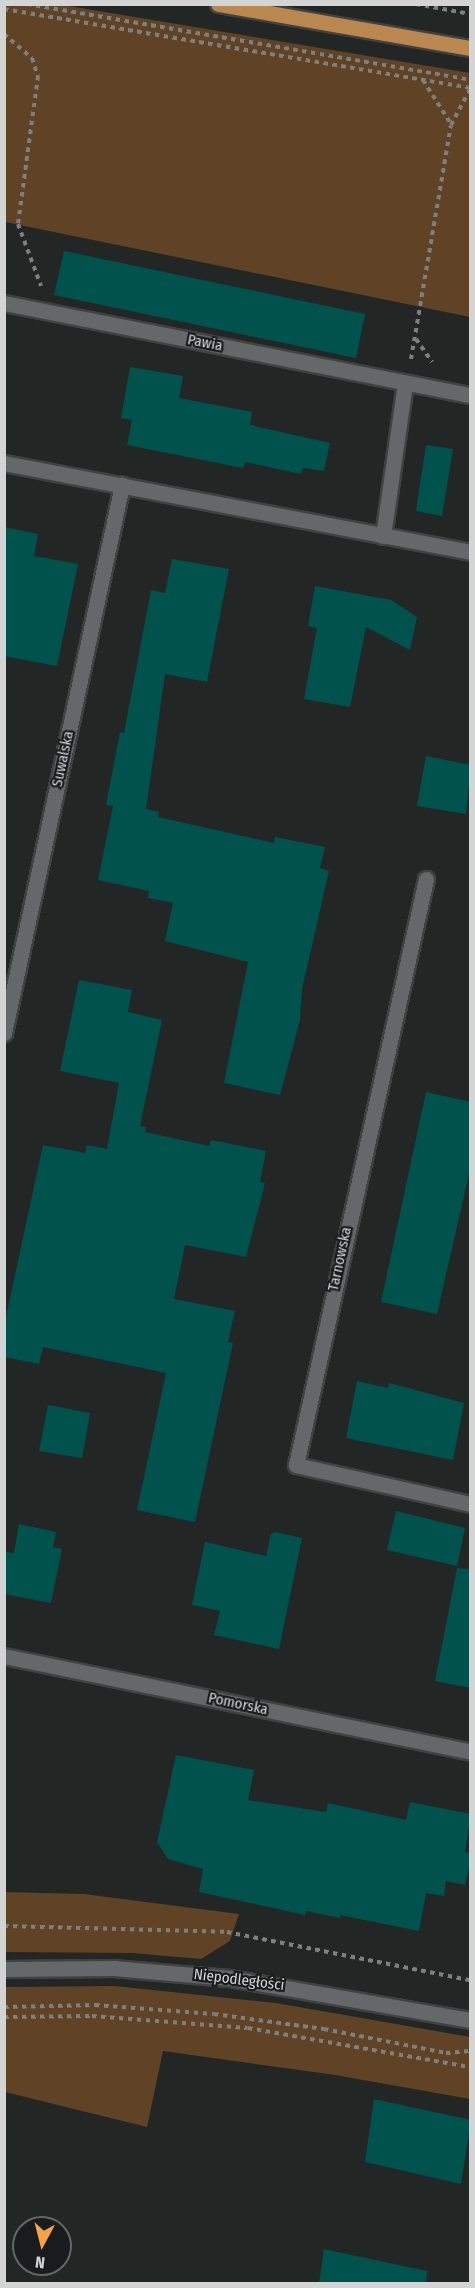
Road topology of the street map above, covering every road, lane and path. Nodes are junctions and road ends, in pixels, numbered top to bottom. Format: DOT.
graph roads {
  1 [pos="27,4"];
  2 [pos="218,4"];
  3 [pos="416,4"];
  4 [pos="4,9"];
  5 [pos="471,14"];
  6 [pos="4,34"];
  7 [pos="471,48"];
  8 [pos="423,80"];
  9 [pos="471,80"];
  10 [pos="471,88"];
  11 [pos="451,125"];
  12 [pos="4,303"];
  13 [pos="51,312"];
  14 [pos="405,384"];
  15 [pos="471,395"];
  16 [pos="4,463"];
  17 [pos="122,486"];
  18 [pos="383,536"];
  19 [pos="471,552"];
  20 [pos="426,879"];
  21 [pos="4,1033"];
  22 [pos="471,1504"];
  23 [pos="4,1656"];
  24 [pos="471,1752"];
  25 [pos="4,1926"];
  26 [pos="4,1969"];
  27 [pos="471,1980"];
  28 [pos="4,2007"];
  29 [pos="4,2017"];
  30 [pos="471,2020"];
  31 [pos="471,2051"];
  32 [pos="471,2067"];
  1 -- 9 [label="path"];
  2 -- 7 [label="main road"];
  3 -- 5 [label="path"];
  4 -- 8 [label="path"];
  6 -- 13 [label="path"];
  8 -- 10 [label="path"];
  8 -- 11 [label="path"];
  10 -- 11 [label="path"];
  11 -- 14 [label="path"];
  12 -- 13 [label="street, Pawia"];
  13 -- 14 [label="street, Pawia"];
  14 -- 15 [label="street, Pawia"];
  14 -- 18 [label="street"];
  16 -- 17 [label="street"];
  17 -- 18 [label="street"];
  17 -- 21 [label="street, Suwalska"];
  18 -- 19 [label="street"];
  20 -- 22 [label="street, Tarnowska"];
  23 -- 24 [label="street, Pomorska"];
  25 -- 27 [label="path"];
  26 -- 30 [label="street, Niepodległości"];
  28 -- 31 [label="path"];
  29 -- 32 [label="path"];
}
